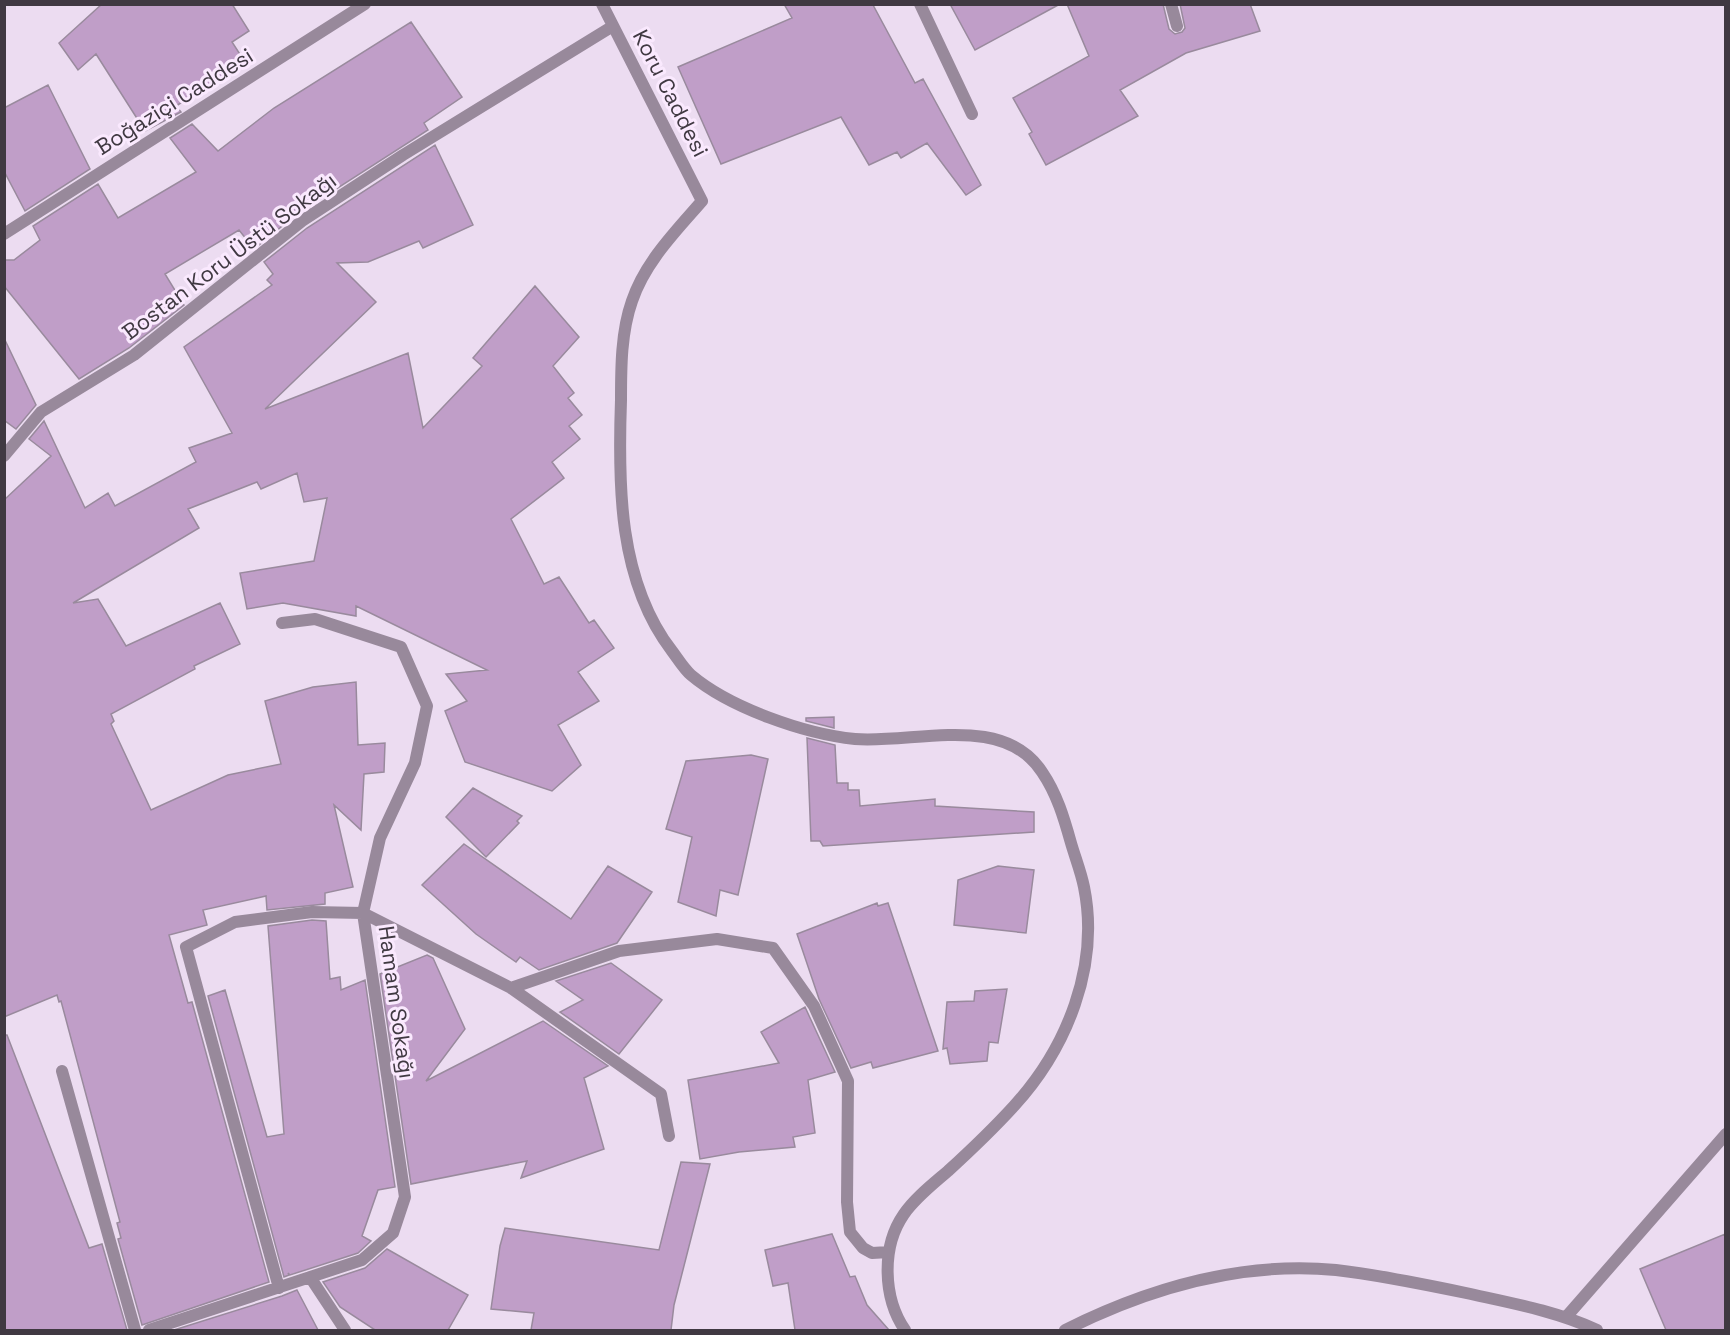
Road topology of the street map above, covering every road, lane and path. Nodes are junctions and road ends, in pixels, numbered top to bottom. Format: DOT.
graph roads {
  1 [pos="365,4"];
  2 [pos="602,4"];
  3 [pos="920,4"];
  4 [pos="1171,4"];
  5 [pos="613,26"];
  6 [pos="1177,26"];
  7 [pos="972,114"];
  8 [pos="4,234"];
  9 [pos="4,456"];
  10 [pos="282,623"];
  11 [pos="363,913"];
  12 [pos="511,988"];
  13 [pos="62,1071"];
  14 [pos="1725,1134"];
  15 [pos="669,1136"];
  16 [pos="889,1252"];
  17 [pos="310,1276"];
  18 [pos="279,1288"];
  19 [pos="1568,1316"];
  20 [pos="135,1330"];
  21 [pos="149,1330"];
  22 [pos="345,1330"];
  23 [pos="905,1330"];
  24 [pos="1065,1330"];
  25 [pos="1597,1330"];
  1 -- 8 [label="street, Boğaziçi Caddesi"];
  2 -- 5 [label="street, Koru Caddesi"];
  3 -- 7 [label="street"];
  4 -- 6 [label="street"];
  5 -- 9 [label="street, Bostan Koru Üstü Sokağı"];
  5 -- 16 [label="street, Koru Caddesi"];
  10 -- 11 [label="street, Hamam Sokağı"];
  11 -- 12 [label="street"];
  11 -- 17 [label="street, Hamam Sokağı"];
  11 -- 18 [label="street"];
  12 -- 15 [label="street"];
  12 -- 16 [label="street"];
  13 -- 20 [label="street"];
  14 -- 19 [label="street"];
  16 -- 23 [label="street"];
  17 -- 18 [label="street, Hamam Sokağı"];
  17 -- 22 [label="street"];
  18 -- 21 [label="street, Hamam Sokağı"];
  19 -- 24 [label="street"];
  19 -- 25 [label="street"];
}
